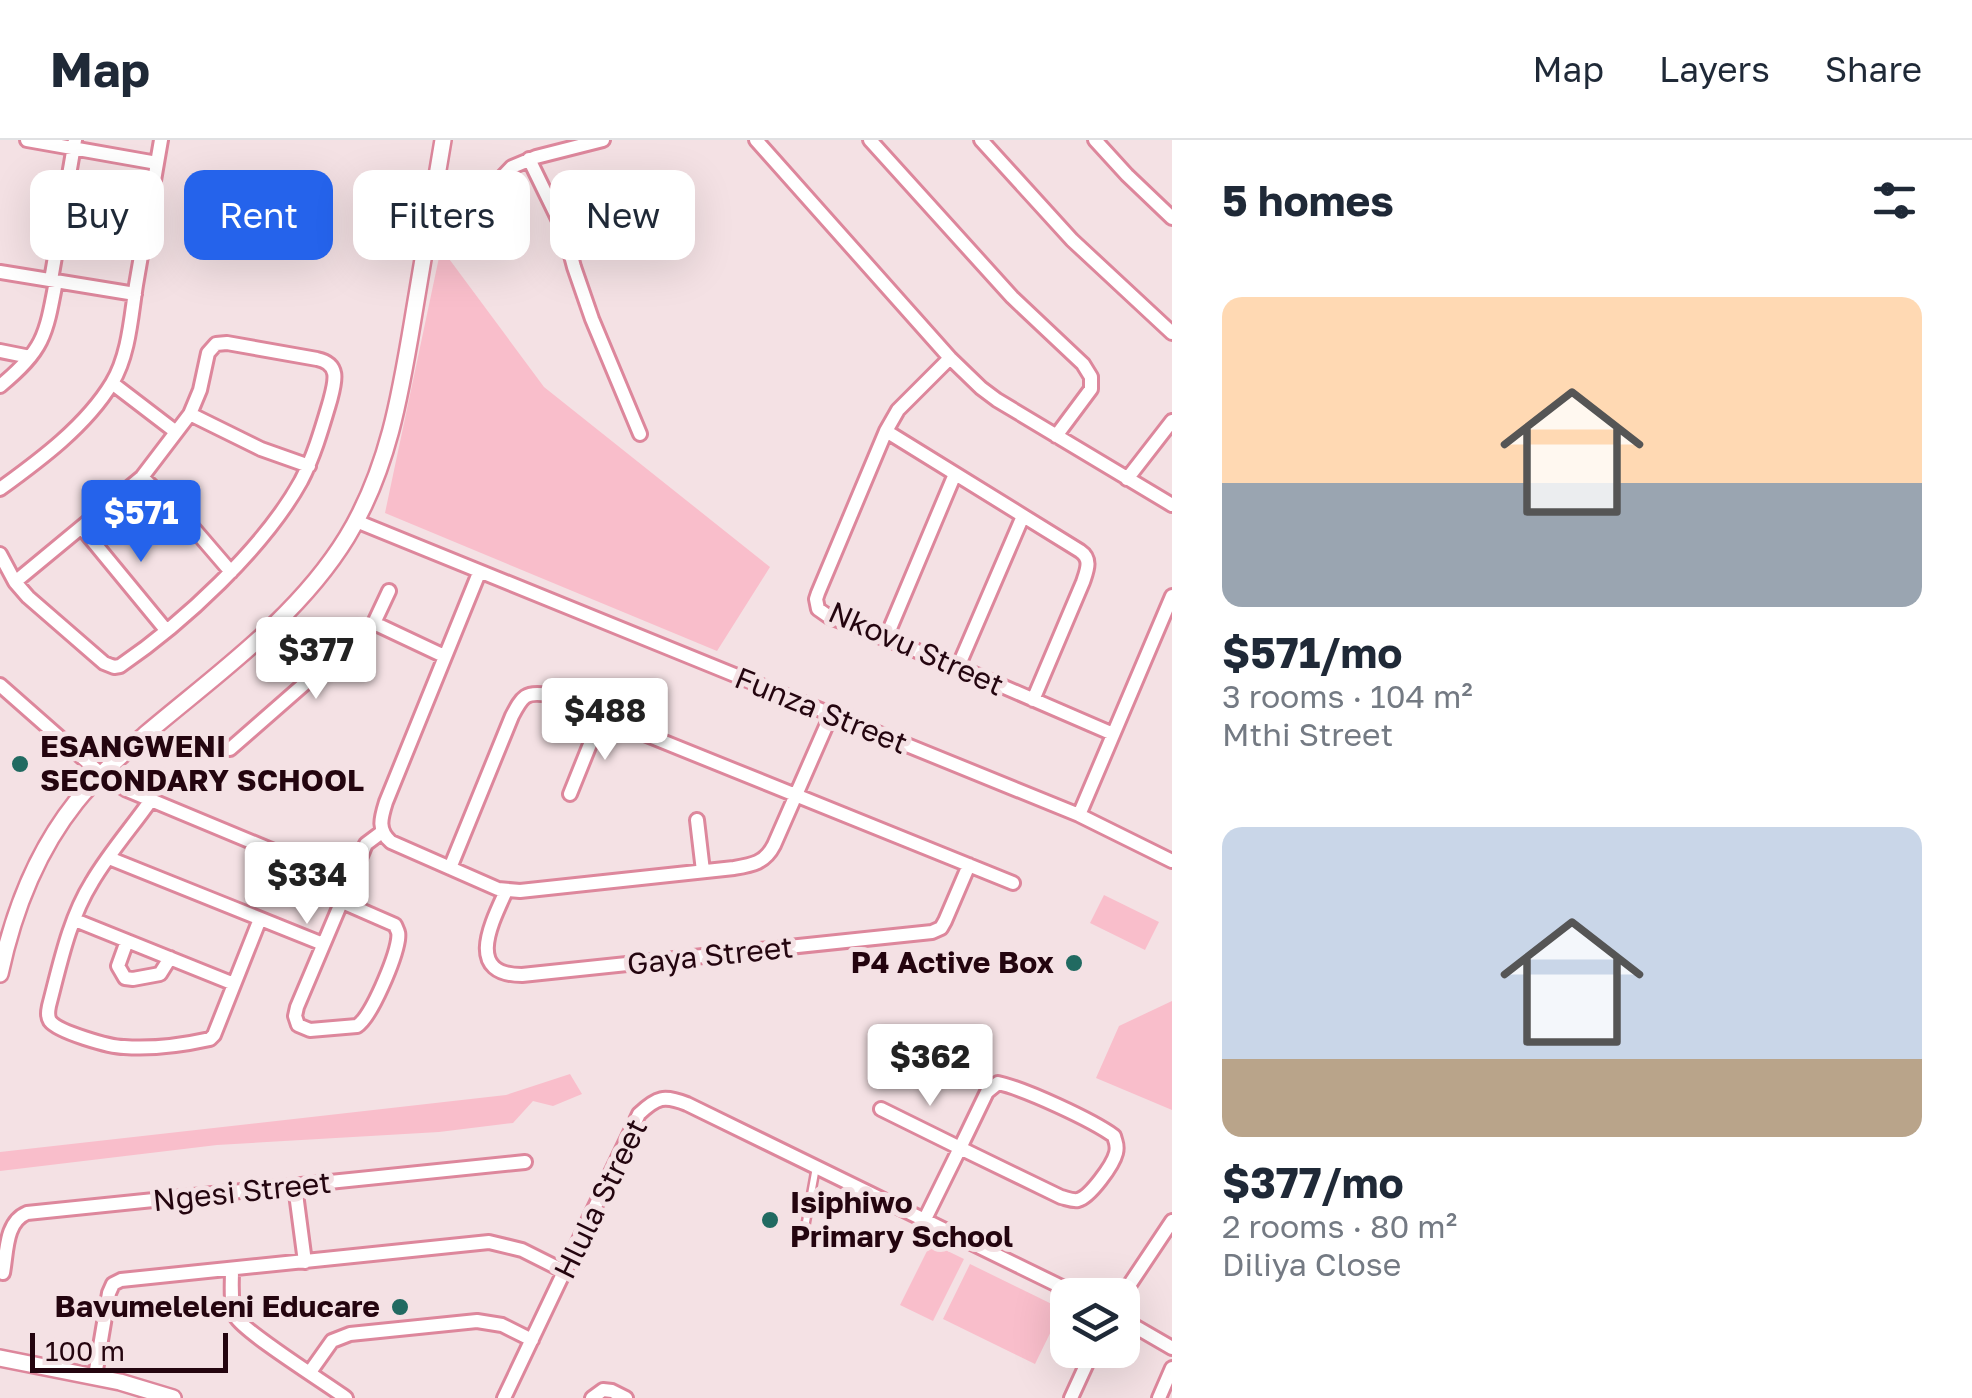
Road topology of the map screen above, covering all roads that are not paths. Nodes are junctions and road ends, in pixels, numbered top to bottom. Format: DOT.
graph roads {
  1 [pos="27,140"];
  2 [pos="161,140"];
  3 [pos="443,140"];
  4 [pos="603,140"];
  5 [pos="756,140"];
  6 [pos="870,140"];
  7 [pos="981,140"];
  8 [pos="1095,140"];
  9 [pos="74,144"];
  10 [pos="529,160"];
  11 [pos="157,163"];
  12 [pos="438,170"];
  13 [pos="509,170"];
  14 [pos="1172,218"];
  15 [pos="422,260"];
  16 [pos="0,272"];
  17 [pos="54,281"];
  18 [pos="134,294"];
  19 [pos="1172,332"];
  20 [pos="0,351"];
  21 [pos="30,357"];
  22 [pos="950,358"];
  23 [pos="112,383"];
  24 [pos="0,386"];
  25 [pos="190,414"];
  26 [pos="1172,421"];
  27 [pos="886,431"];
  28 [pos="176,432"];
  29 [pos="640,434"];
  30 [pos="1056,436"];
  31 [pos="308,466"];
  32 [pos="955,474"];
  33 [pos="142,477"];
  34 [pos="1127,478"];
  35 [pos="0,489"];
  36 [pos="1172,505"];
  37 [pos="1023,516"];
  38 [pos="356,521"];
  39 [pos="82,528"];
  40 [pos="0,554"];
  41 [pos="231,572"];
  42 [pos="479,572"];
  43 [pos="16,582"];
  44 [pos="389,591"];
  45 [pos="1172,596"];
  46 [pos="374,623"];
  47 [pos="166,630"];
  48 [pos="886,638"];
  49 [pos="444,656"];
  50 [pos="958,667"];
  51 [pos="0,685"];
  52 [pos="1033,700"];
  53 [pos="831,715"];
  54 [pos="600,716"];
  55 [pos="1113,734"];
  56 [pos="230,749"];
  57 [pos="101,774"];
  58 [pos="570,794"];
  59 [pos="796,795"];
  60 [pos="151,800"];
  61 [pos="1079,815"];
  62 [pos="697,820"];
  63 [pos="382,832"];
  64 [pos="109,858"];
  65 [pos="1172,862"];
  66 [pos="970,866"];
  67 [pos="450,868"];
  68 [pos="703,871"];
  69 [pos="348,882"];
  70 [pos="1013,883"];
  71 [pos="506,891"];
  72 [pos="340,901"];
  73 [pos="260,919"];
  74 [pos="74,920"];
  75 [pos="127,941"];
  76 [pos="322,944"];
  77 [pos="170,958"];
  78 [pos="0,974"];
  79 [pos="234,984"];
  80 [pos="881,1109"];
  81 [pos="960,1148"];
  82 [pos="525,1162"];
  83 [pos="816,1167"];
  84 [pos="295,1186"];
  85 [pos="924,1220"];
  86 [pos="1172,1221"];
  87 [pos="804,1233"];
  88 [pos="305,1262"];
  89 [pos="232,1270"];
  90 [pos="564,1271"];
  91 [pos="4,1273"];
  92 [pos="1134,1278"];
  93 [pos="1050,1281"];
  94 [pos="1140,1329"];
  95 [pos="532,1340"];
  96 [pos="1172,1348"];
  97 [pos="0,1358"];
  98 [pos="1085,1368"];
  99 [pos="1172,1368"];
  100 [pos="310,1372"];
  101 [pos="95,1376"];
  102 [pos="597,1394"];
  103 [pos="173,1398"];
  104 [pos="346,1398"];
  105 [pos="504,1398"];
  106 [pos="626,1398"];
  107 [pos="1071,1398"];
  108 [pos="1159,1398"];
  1 -- 9 [label="street"];
  2 -- 11 [label="street"];
  3 -- 12 [label="street"];
  4 -- 10 [label="street"];
  5 -- 22 [label="street"];
  6 -- 30 [label="street"];
  7 -- 19 [label="street"];
  8 -- 14 [label="street"];
  9 -- 11 [label="street"];
  9 -- 17 [label="street"];
  10 -- 13 [label="street"];
  10 -- 29 [label="street"];
  11 -- 18 [label="street"];
  15 -- 38 [label="street"];
  16 -- 17 [label="street"];
  17 -- 18 [label="street"];
  17 -- 21 [label="street"];
  18 -- 23 [label="street"];
  20 -- 21 [label="street"];
  21 -- 24 [label="street"];
  22 -- 27 [label="street, Nkovu Street"];
  22 -- 30 [label="street"];
  23 -- 28 [label="street"];
  23 -- 35 [label="street"];
  25 -- 28 [label="street"];
  25 -- 31 [label="street"];
  25 -- 31 [label="street"];
  26 -- 34 [label="street"];
  27 -- 32 [label="street"];
  27 -- 48 [label="street, Nkovu Street"];
  28 -- 33 [label="street"];
  30 -- 34 [label="street"];
  31 -- 41 [label="street"];
  32 -- 37 [label="street"];
  32 -- 48 [label="street"];
  33 -- 39 [label="street"];
  33 -- 41 [label="street"];
  34 -- 36 [label="street"];
  37 -- 50 [label="street"];
  37 -- 52 [label="street"];
  38 -- 42 [label="street, Funza Street"];
  38 -- 57 [label="street"];
  39 -- 43 [label="street"];
  39 -- 47 [label="street"];
  40 -- 43 [label="street"];
  41 -- 47 [label="street"];
  42 -- 49 [label="street"];
  42 -- 53 [label="street, Funza Street"];
  43 -- 47 [label="street"];
  44 -- 46 [label="street"];
  45 -- 55 [label="street"];
  46 -- 49 [label="street"];
  46 -- 56 [label="street"];
  48 -- 50 [label="street, Nkovu Street"];
  49 -- 63 [label="street"];
  50 -- 52 [label="street, Nkovu Street"];
  51 -- 57 [label="street"];
  52 -- 55 [label="street, Nkovu Street"];
  53 -- 59 [label="street"];
  53 -- 61 [label="street, Funza Street"];
  54 -- 58 [label="street"];
  54 -- 59 [label="street"];
  54 -- 67 [label="street"];
  55 -- 61 [label="street"];
  57 -- 60 [label="street"];
  57 -- 78 [label="street"];
  59 -- 66 [label="street"];
  59 -- 68 [label="street"];
  60 -- 64 [label="street"];
  60 -- 69 [label="street"];
  61 -- 65 [label="street, Funza Street"];
  62 -- 68 [label="street"];
  63 -- 67 [label="street"];
  63 -- 69 [label="street"];
  64 -- 73 [label="street"];
  64 -- 74 [label="street"];
  66 -- 70 [label="street"];
  66 -- 71 [label="street, Gaya Street"];
  67 -- 71 [label="street"];
  68 -- 71 [label="street"];
  69 -- 72 [label="street"];
  72 -- 76 [label="street"];
  72 -- 76 [label="street"];
  73 -- 76 [label="street"];
  73 -- 79 [label="street"];
  74 -- 75 [label="street"];
  74 -- 79 [label="street"];
  75 -- 77 [label="street"];
  75 -- 77 [label="street"];
  77 -- 79 [label="street"];
  80 -- 81 [label="street"];
  81 -- 81 [label="street"];
  81 -- 85 [label="street"];
  82 -- 84 [label="street, Ngesi Street"];
  83 -- 85 [label="street, Hlula Street"];
  83 -- 87 [label="lane"];
  83 -- 90 [label="street, Hlula Street"];
  84 -- 88 [label="street"];
  84 -- 91 [label="street, Ngesi Street"];
  85 -- 93 [label="street, Hlula Street"];
  86 -- 92 [label="street"];
  88 -- 89 [label="street"];
  88 -- 90 [label="street"];
  89 -- 100 [label="street"];
  89 -- 101 [label="street"];
  90 -- 95 [label="street, Hlula Street"];
  94 -- 96 [label="street"];
  95 -- 100 [label="street"];
  95 -- 105 [label="street, Hlula Street"];
  97 -- 101 [label="street"];
  98 -- 107 [label="street"];
  99 -- 108 [label="street"];
  100 -- 104 [label="street"];
  101 -- 103 [label="street"];
  102 -- 106 [label="street"];
}
